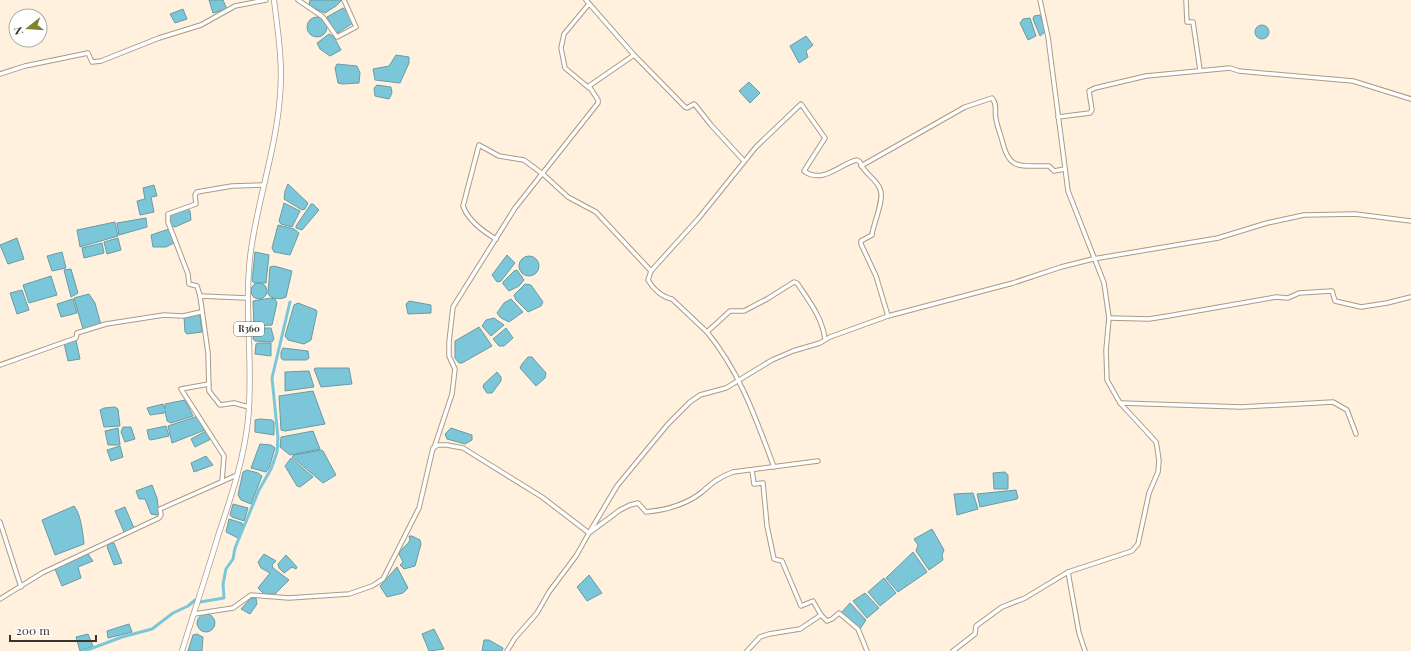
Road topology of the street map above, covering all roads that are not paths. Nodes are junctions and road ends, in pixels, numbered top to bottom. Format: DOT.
graph roads {
  1 [pos="266,0"];
  2 [pos="275,0"];
  3 [pos="298,0"];
  4 [pos="344,0"];
  5 [pos="586,0"];
  6 [pos="1040,0"];
  7 [pos="1186,0"];
  8 [pos="589,4"];
  9 [pos="634,54"];
  10 [pos="1200,70"];
  11 [pos="0,74"];
  12 [pos="589,88"];
  13 [pos="1411,99"];
  14 [pos="1058,117"];
  15 [pos="744,161"];
  16 [pos="861,166"];
  17 [pos="1065,169"];
  18 [pos="542,174"];
  19 [pos="263,185"];
  20 [pos="1411,221"];
  21 [pos="496,239"];
  22 [pos="1093,259"];
  23 [pos="651,271"];
  24 [pos="200,296"];
  25 [pos="1411,297"];
  26 [pos="247,298"];
  27 [pos="202,312"];
  28 [pos="888,316"];
  29 [pos="1109,318"];
  30 [pos="707,332"];
  31 [pos="824,339"];
  32 [pos="0,365"];
  33 [pos="739,380"];
  34 [pos="209,384"];
  35 [pos="1120,403"];
  36 [pos="249,407"];
  37 [pos="1356,434"];
  38 [pos="433,448"];
  39 [pos="818,461"];
  40 [pos="774,467"];
  41 [pos="752,470"];
  42 [pos="237,474"];
  43 [pos="222,481"];
  44 [pos="0,522"];
  45 [pos="589,533"];
  46 [pos="1068,572"];
  47 [pos="20,587"];
  48 [pos="0,599"];
  49 [pos="194,614"];
  50 [pos="821,615"];
  51 [pos="182,651"];
  52 [pos="507,651"];
  53 [pos="747,651"];
  54 [pos="867,651"];
  55 [pos="953,651"];
  56 [pos="1085,651"];
  1 -- 11 [label="street"];
  2 -- 19 [label="main road, R360"];
  3 -- 4 [label="street"];
  5 -- 8 [label="street"];
  6 -- 14 [label="street"];
  7 -- 10 [label="street"];
  8 -- 9 [label="street"];
  8 -- 12 [label="street"];
  9 -- 12 [label="street"];
  9 -- 15 [label="street"];
  10 -- 13 [label="street"];
  10 -- 14 [label="street"];
  12 -- 18 [label="street"];
  14 -- 17 [label="street"];
  15 -- 16 [label="street"];
  15 -- 23 [label="street"];
  16 -- 17 [label="street"];
  16 -- 28 [label="street"];
  17 -- 22 [label="street"];
  18 -- 21 [label="street"];
  18 -- 21 [label="street"];
  18 -- 23 [label="street"];
  19 -- 24 [label="street"];
  19 -- 26 [label="main road, R360"];
  20 -- 22 [label="street"];
  21 -- 38 [label="street"];
  22 -- 28 [label="street"];
  22 -- 29 [label="street"];
  23 -- 30 [label="street"];
  24 -- 26 [label="street"];
  24 -- 27 [label="street"];
  25 -- 29 [label="street"];
  26 -- 36 [label="main road, R360"];
  27 -- 32 [label="street"];
  27 -- 34 [label="street"];
  28 -- 31 [label="street"];
  29 -- 35 [label="street"];
  30 -- 31 [label="street"];
  30 -- 33 [label="street"];
  31 -- 33 [label="street"];
  33 -- 40 [label="street"];
  33 -- 45 [label="street"];
  34 -- 36 [label="street"];
  34 -- 43 [label="street"];
  35 -- 37 [label="street"];
  35 -- 46 [label="street"];
  36 -- 42 [label="main road, R360"];
  38 -- 45 [label="street"];
  38 -- 49 [label="street"];
  39 -- 40 [label="street"];
  40 -- 41 [label="street"];
  41 -- 45 [label="street"];
  41 -- 50 [label="street"];
  42 -- 43 [label="street"];
  42 -- 49 [label="main road, R360"];
  43 -- 47 [label="street"];
  44 -- 47 [label="street"];
  45 -- 52 [label="street"];
  46 -- 55 [label="street"];
  46 -- 56 [label="street"];
  47 -- 48 [label="street"];
  49 -- 51 [label="main road, R360"];
  50 -- 53 [label="street"];
  50 -- 54 [label="street"];
}
